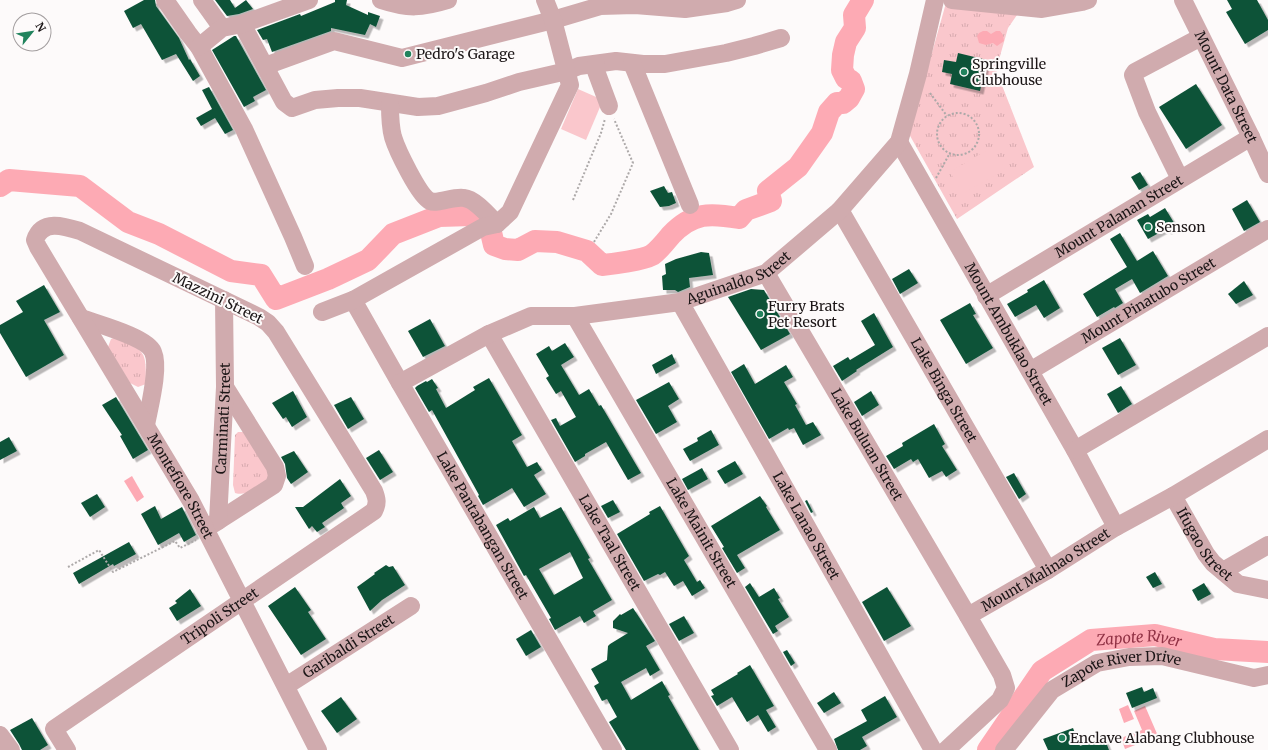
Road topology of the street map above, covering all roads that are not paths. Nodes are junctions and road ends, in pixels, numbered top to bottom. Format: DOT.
graph roads {
  1 [pos="165,0"];
  2 [pos="202,0"];
  3 [pos="309,0"];
  4 [pos="381,0"];
  5 [pos="448,0"];
  6 [pos="545,0"];
  7 [pos="737,0"];
  8 [pos="935,0"];
  9 [pos="952,0"];
  10 [pos="1088,0"];
  11 [pos="1183,0"];
  12 [pos="267,7"];
  13 [pos="553,20"];
  14 [pos="242,24"];
  15 [pos="222,28"];
  16 [pos="1201,37"];
  17 [pos="781,38"];
  18 [pos="199,47"];
  19 [pos="632,63"];
  20 [pos="596,64"];
  21 [pos="265,66"];
  22 [pos="567,71"];
  23 [pos="390,104"];
  24 [pos="609,106"];
  25 [pos="1251,137"];
  26 [pos="899,142"];
  27 [pos="1268,174"];
  28 [pos="1180,179"];
  29 [pos="690,205"];
  30 [pos="840,210"];
  31 [pos="491,226"];
  32 [pos="1268,229"];
  33 [pos="42,230"];
  34 [pos="305,266"];
  35 [pos="766,272"];
  36 [pos="986,296"];
  37 [pos="224,300"];
  38 [pos="353,300"];
  39 [pos="680,302"];
  40 [pos="322,312"];
  41 [pos="576,316"];
  42 [pos="81,318"];
  43 [pos="489,334"];
  44 [pos="1268,336"];
  45 [pos="1030,371"];
  46 [pos="400,383"];
  47 [pos="225,387"];
  48 [pos="146,426"];
  49 [pos="1268,439"];
  50 [pos="1076,450"];
  51 [pos="1173,496"];
  52 [pos="377,499"];
  53 [pos="1116,527"];
  54 [pos="210,528"];
  55 [pos="1268,545"];
  56 [pos="1048,570"];
  57 [pos="1223,572"];
  58 [pos="1268,590"];
  59 [pos="241,600"];
  60 [pos="411,606"];
  61 [pos="968,616"];
  62 [pos="1268,675"];
  63 [pos="286,686"];
  64 [pos="0,735"];
  65 [pos="10,750"];
  66 [pos="67,750"];
  67 [pos="318,750"];
  68 [pos="613,750"];
  69 [pos="730,750"];
  70 [pos="828,750"];
  71 [pos="933,750"];
  72 [pos="946,750"];
  73 [pos="1004,750"];
  1 -- 18 [label="street"];
  2 -- 15 [label="street"];
  3 -- 12 [label="street"];
  4 -- 5 [label="street"];
  6 -- 13 [label="street"];
  7 -- 13 [label="street"];
  8 -- 26 [label="street, Aguinaldo Street"];
  9 -- 10 [label="street"];
  11 -- 16 [label="street, Mount Data Street"];
  12 -- 14 [label="street"];
  13 -- 21 [label="street"];
  13 -- 22 [label="street"];
  14 -- 15 [label="street"];
  14 -- 21 [label="street"];
  15 -- 18 [label="street"];
  16 -- 25 [label="street, Mount Data Street"];
  16 -- 28 [label="street"];
  17 -- 19 [label="street"];
  18 -- 34 [label="street"];
  19 -- 20 [label="street"];
  19 -- 29 [label="street"];
  20 -- 22 [label="street"];
  20 -- 24 [label="street"];
  21 -- 23 [label="street"];
  22 -- 23 [label="street"];
  22 -- 31 [label="street"];
  23 -- 31 [label="street"];
  25 -- 27 [label="street, Mount Data Street"];
  25 -- 28 [label="street, Mount Palanan Street"];
  26 -- 30 [label="street, Aguinaldo Street"];
  26 -- 36 [label="street, Mount Ambuklao Street"];
  28 -- 36 [label="street, Mount Palanan Street"];
  30 -- 35 [label="street, Aguinaldo Street"];
  30 -- 56 [label="street, Lake Binga Street"];
  31 -- 38 [label="street"];
  32 -- 45 [label="street, Mount Pinatubo Street"];
  33 -- 37 [label="street, Mazzini Street"];
  33 -- 42 [label="street, Montefiore Street"];
  35 -- 39 [label="street, Aguinaldo Street"];
  35 -- 61 [label="street, Lake Buluan Street"];
  36 -- 45 [label="street, Mount Ambuklao Street"];
  37 -- 47 [label="street, Carminati Street"];
  37 -- 52 [label="street, Mazzini Street"];
  38 -- 40 [label="street"];
  38 -- 46 [label="street, Lake Pantabangan Street"];
  39 -- 41 [label="street, Aguinaldo Street"];
  39 -- 71 [label="street, Lake Lanao Street"];
  41 -- 43 [label="street, Aguinaldo Street"];
  41 -- 70 [label="street, Lake Mainit Street"];
  42 -- 48 [label="street, Montefiore Street"];
  42 -- 48 [label="street"];
  43 -- 46 [label="street, Aguinaldo Street"];
  43 -- 69 [label="street, Lake Taal Street"];
  44 -- 50 [label="street"];
  45 -- 50 [label="street, Mount Ambuklao Street"];
  46 -- 68 [label="street, Lake Pantabangan Street"];
  47 -- 54 [label="street, Carminati Street"];
  47 -- 54 [label="street"];
  48 -- 54 [label="street, Montefiore Street"];
  49 -- 51 [label="street, Mount Malinao Street"];
  50 -- 53 [label="street, Mount Ambuklao Street"];
  51 -- 53 [label="street, Mount Malinao Street"];
  51 -- 57 [label="street, Ifugao Street"];
  52 -- 59 [label="street, Tripoli Street"];
  53 -- 56 [label="street, Mount Malinao Street"];
  54 -- 59 [label="street, Montefiore Street"];
  55 -- 57 [label="street"];
  56 -- 61 [label="street, Mount Malinao Street"];
  57 -- 58 [label="street, Ifugao Street"];
  59 -- 63 [label="street, Montefiore Street"];
  59 -- 66 [label="street, Tripoli Street"];
  60 -- 63 [label="street, Garibaldi Street"];
  61 -- 72 [label="street, Mount Malinao Street"];
  62 -- 73 [label="street, Zapote River Drive"];
  63 -- 67 [label="street, Montefiore Street"];
  64 -- 65 [label="street"];
}
